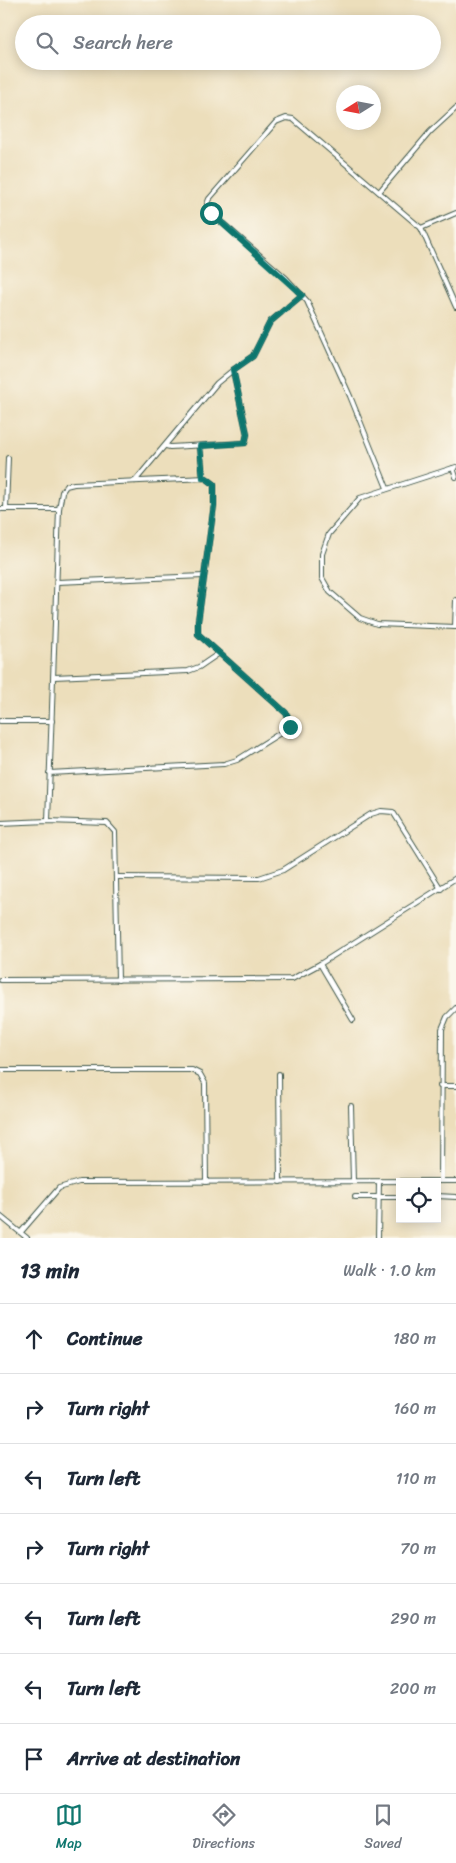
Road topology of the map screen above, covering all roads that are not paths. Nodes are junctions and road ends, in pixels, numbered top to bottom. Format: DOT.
graph roads {
  1 [pos="456,108"];
  2 [pos="379,192"];
  3 [pos="456,213"];
  4 [pos="422,228"];
  5 [pos="302,295"];
  6 [pos="456,307"];
  7 [pos="233,370"];
  8 [pos="166,446"];
  9 [pos="200,446"];
  10 [pos="8,458"];
  11 [pos="455,468"];
  12 [pos="456,477"];
  13 [pos="203,478"];
  14 [pos="135,481"];
  15 [pos="387,488"];
  16 [pos="59,508"];
  17 [pos="0,509"];
  18 [pos="6,509"];
  19 [pos="204,576"];
  20 [pos="57,582"];
  21 [pos="456,600"];
  22 [pos="455,627"];
  23 [pos="218,654"];
  24 [pos="54,677"];
  25 [pos="0,721"];
  26 [pos="52,721"];
  27 [pos="49,773"];
  28 [pos="48,821"];
  29 [pos="0,823"];
  30 [pos="116,878"];
  31 [pos="456,878"];
  32 [pos="441,889"];
  33 [pos="320,964"];
  34 [pos="0,980"];
  35 [pos="118,980"];
  36 [pos="456,1008"];
  37 [pos="353,1020"];
  38 [pos="0,1070"];
  39 [pos="279,1074"];
  40 [pos="440,1086"];
  41 [pos="456,1086"];
  42 [pos="351,1106"];
  43 [pos="441,1178"];
  44 [pos="353,1181"];
  45 [pos="441,1181"];
  46 [pos="456,1181"];
  47 [pos="206,1182"];
  48 [pos="280,1182"];
  49 [pos="378,1182"];
  50 [pos="396,1182"];
  51 [pos="441,1196"];
  52 [pos="396,1197"];
  53 [pos="456,1197"];
  54 [pos="355,1198"];
  55 [pos="379,1198"];
  56 [pos="0,1216"];
  57 [pos="21,1232"];
  58 [pos="27,1238"];
  59 [pos="378,1238"];
  1 -- 2 [label="street"];
  2 -- 4 [label="street"];
  2 -- 5 [label="street"];
  3 -- 4 [label="street"];
  4 -- 6 [label="street"];
  5 -- 7 [label="street"];
  5 -- 15 [label="street"];
  7 -- 8 [label="street"];
  7 -- 9 [label="street"];
  8 -- 9 [label="street"];
  8 -- 14 [label="street"];
  9 -- 13 [label="street"];
  10 -- 18 [label="street"];
  11 -- 12 [label="street"];
  11 -- 15 [label="street"];
  13 -- 14 [label="street"];
  13 -- 19 [label="street"];
  14 -- 16 [label="street"];
  15 -- 22 [label="street"];
  16 -- 18 [label="street"];
  16 -- 20 [label="street"];
  17 -- 18 [label="street"];
  19 -- 20 [label="street"];
  19 -- 23 [label="street"];
  20 -- 24 [label="street"];
  21 -- 22 [label="street"];
  23 -- 24 [label="street"];
  23 -- 27 [label="street"];
  24 -- 26 [label="street"];
  25 -- 26 [label="street"];
  26 -- 27 [label="street"];
  27 -- 28 [label="street"];
  28 -- 29 [label="street"];
  28 -- 30 [label="street"];
  30 -- 32 [label="street"];
  30 -- 35 [label="street"];
  31 -- 32 [label="street"];
  32 -- 33 [label="street"];
  33 -- 35 [label="street"];
  33 -- 37 [label="street"];
  34 -- 35 [label="street"];
  36 -- 40 [label="street"];
  38 -- 47 [label="street"];
  39 -- 48 [label="street"];
  40 -- 41 [label="street"];
  40 -- 43 [label="street"];
  42 -- 44 [label="street"];
  44 -- 48 [label="street"];
  44 -- 49 [label="street"];
  45 -- 46 [label="street"];
  47 -- 48 [label="street"];
  47 -- 57 [label="street"];
  49 -- 50 [label="street"];
  49 -- 55 [label="street"];
  51 -- 53 [label="street"];
  52 -- 55 [label="street"];
  54 -- 55 [label="street"];
  55 -- 59 [label="street"];
  56 -- 57 [label="street"];
  57 -- 58 [label="street"];
}
